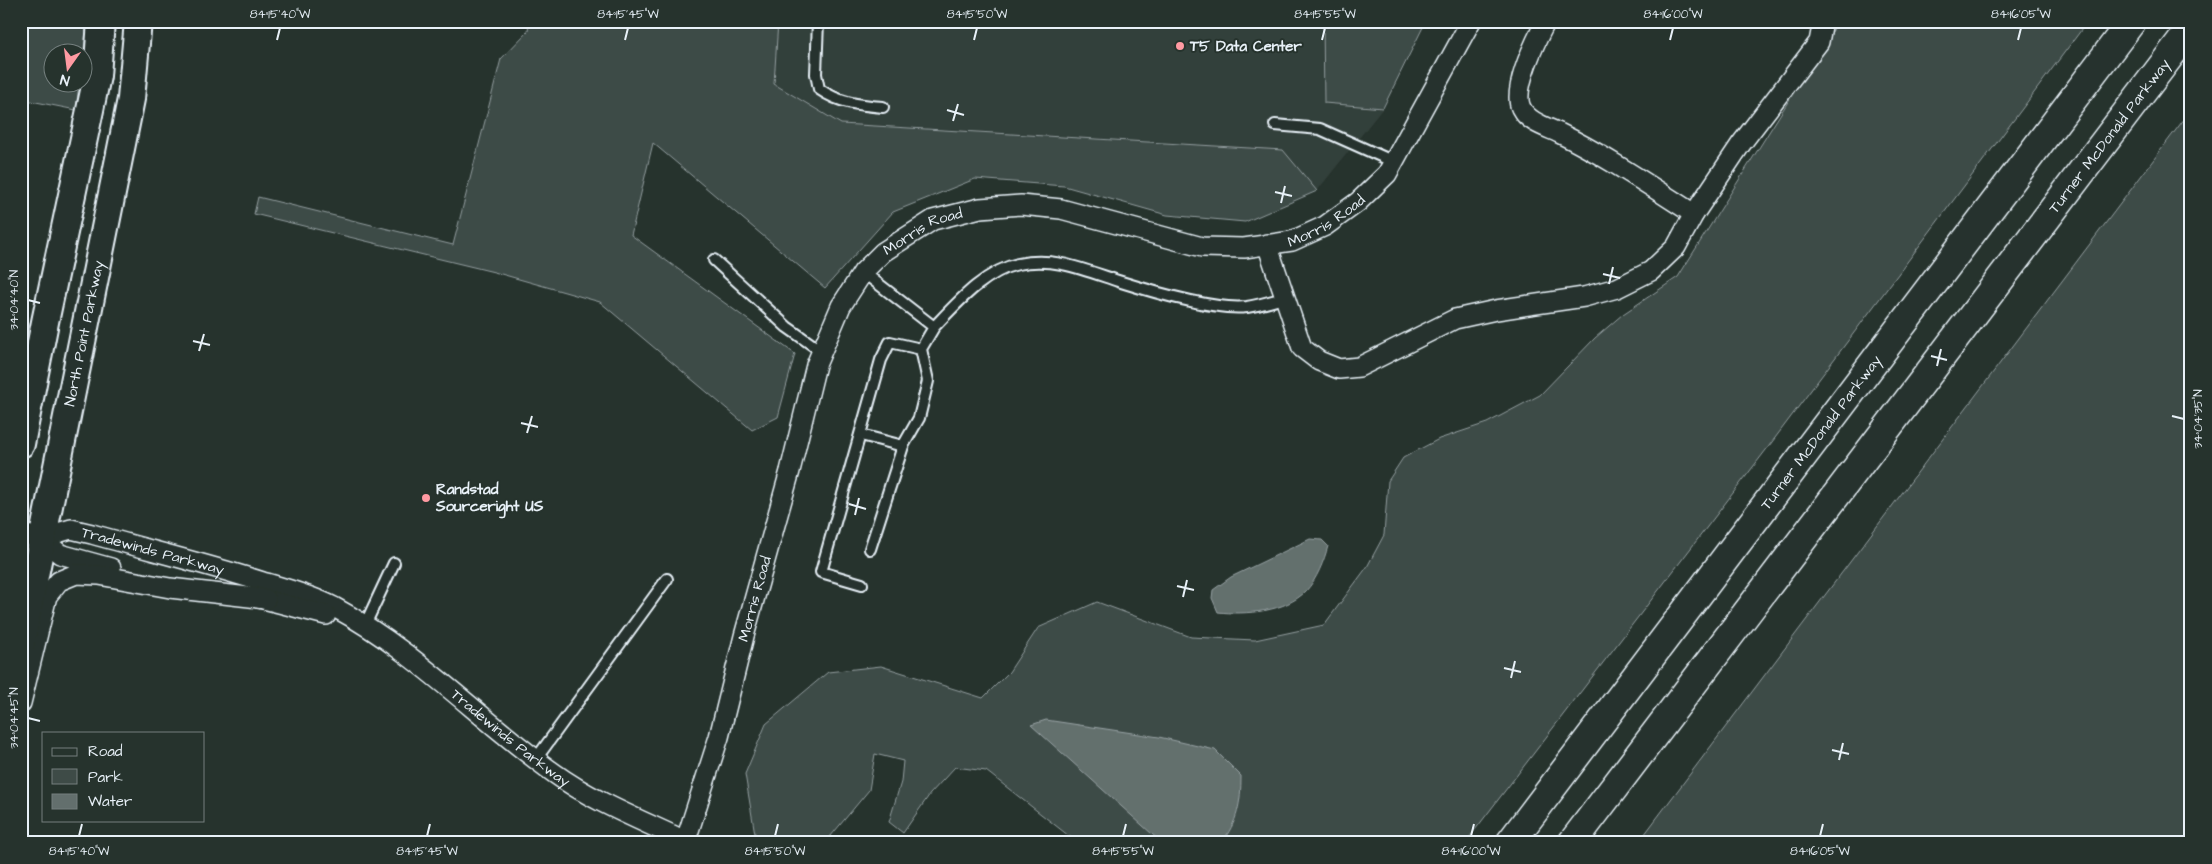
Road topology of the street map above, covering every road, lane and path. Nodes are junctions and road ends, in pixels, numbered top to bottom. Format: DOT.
graph roads {
  1 [pos="101,21"];
  2 [pos="138,21"];
  3 [pos="818,21"];
  4 [pos="1471,21"];
  5 [pos="1546,21"];
  6 [pos="1823,21"];
  7 [pos="2132,21"];
  8 [pos="2191,28"];
  9 [pos="883,107"];
  10 [pos="1275,125"];
  11 [pos="1394,162"];
  12 [pos="1694,214"];
  13 [pos="1268,244"];
  14 [pos="714,260"];
  15 [pos="863,272"];
  16 [pos="1284,298"];
  17 [pos="934,327"];
  18 [pos="921,348"];
  19 [pos="821,351"];
  20 [pos="861,435"];
  21 [pos="21,444"];
  22 [pos="903,446"];
  23 [pos="31,536"];
  24 [pos="870,549"];
  25 [pos="394,562"];
  26 [pos="667,579"];
  27 [pos="862,584"];
  28 [pos="266,599"];
  29 [pos="347,616"];
  30 [pos="364,627"];
  31 [pos="21,645"];
  32 [pos="21,703"];
  33 [pos="536,759"];
  34 [pos="684,842"];
  35 [pos="1510,843"];
  36 [pos="1572,843"];
  1 -- 21 [label="street"];
  2 -- 23 [label="street, North Point Parkway"];
  3 -- 9 [label="lane"];
  4 -- 11 [label="street, Morris Road"];
  5 -- 12 [label="street"];
  6 -- 12 [label="street"];
  7 -- 35 [label="highway, Turner McDonald Parkway"];
  8 -- 36 [label="highway, Turner McDonald Parkway"];
  10 -- 11 [label="lane"];
  11 -- 13 [label="street, Morris Road"];
  12 -- 16 [label="street"];
  13 -- 15 [label="street, Morris Road"];
  13 -- 16 [label="street"];
  14 -- 19 [label="lane"];
  15 -- 17 [label="lane"];
  15 -- 19 [label="street, Morris Road"];
  16 -- 17 [label="lane"];
  17 -- 18 [label="lane"];
  18 -- 20 [label="lane"];
  18 -- 22 [label="lane"];
  19 -- 34 [label="street, Morris Road"];
  20 -- 22 [label="lane"];
  20 -- 27 [label="lane"];
  22 -- 24 [label="lane"];
  23 -- 28 [label="street, Tradewinds Parkway"];
  23 -- 29 [label="street, Tradewinds Parkway"];
  23 -- 31 [label="street, North Point Parkway"];
  25 -- 30 [label="lane"];
  26 -- 33 [label="lane"];
  28 -- 29 [label="street, Tradewinds Parkway"];
  28 -- 32 [label="street, Tradewinds Parkway"];
  29 -- 30 [label="street, Tradewinds Parkway"];
  30 -- 33 [label="street, Tradewinds Parkway"];
  33 -- 34 [label="street, Tradewinds Parkway"];
}
